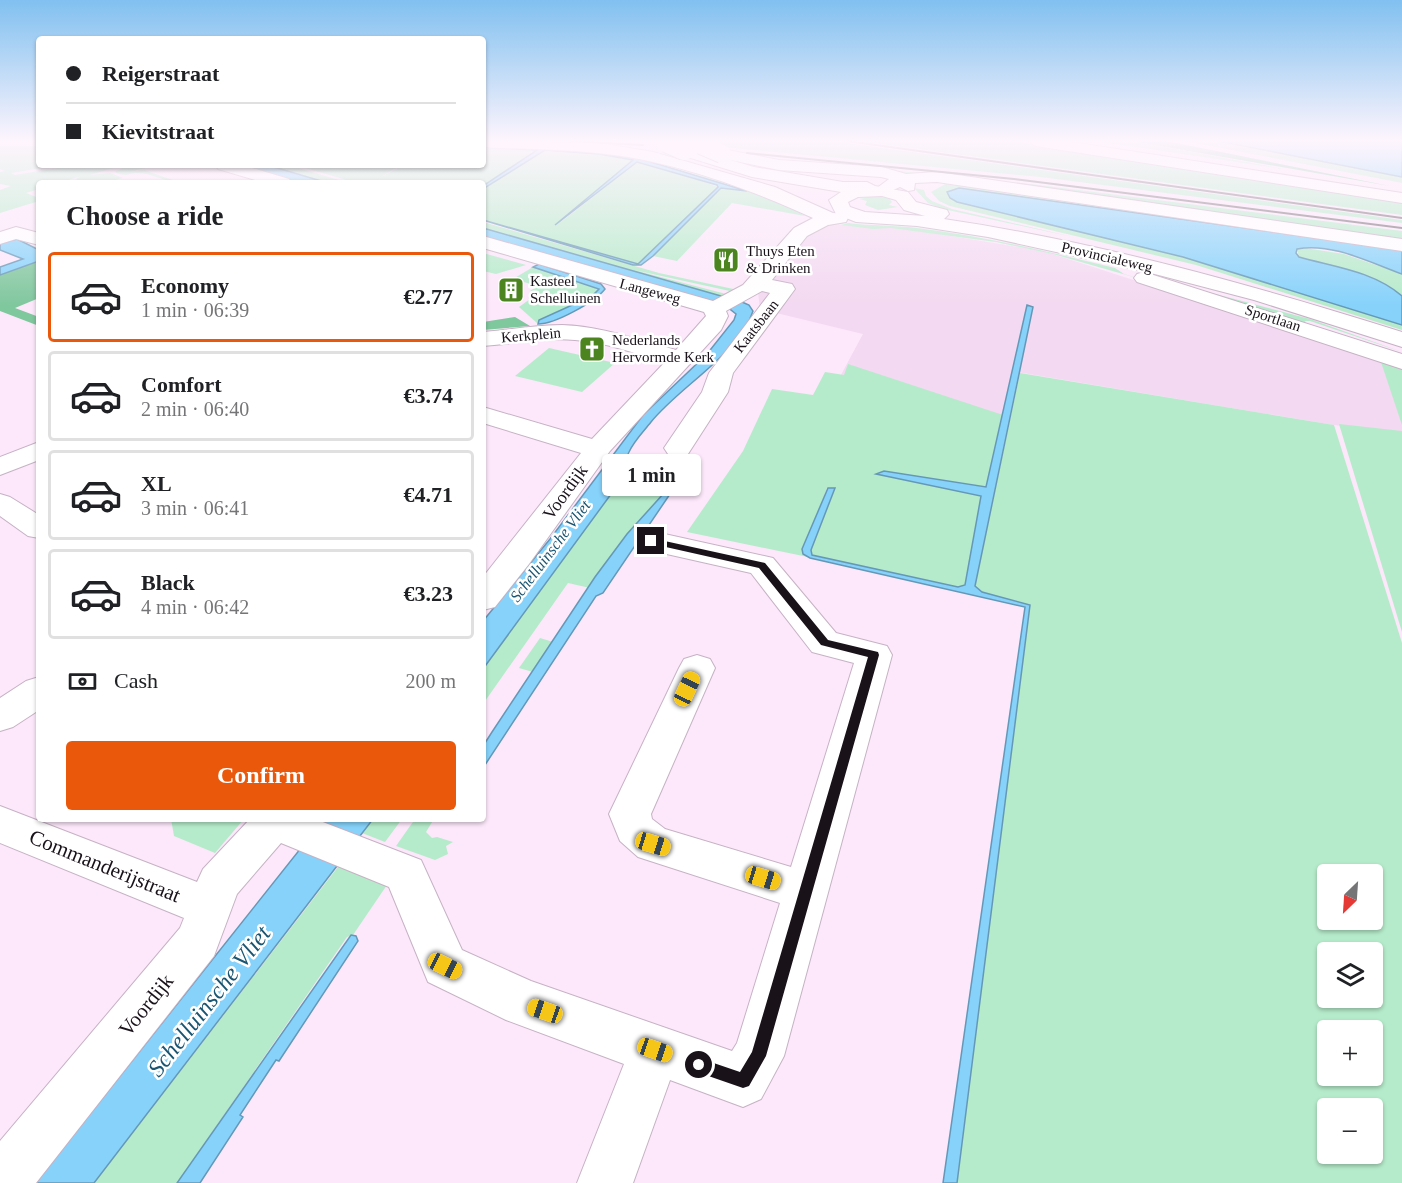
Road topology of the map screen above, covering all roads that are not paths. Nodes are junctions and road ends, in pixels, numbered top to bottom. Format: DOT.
graph roads {
  1 [pos="796,196"];
  2 [pos="819,196"];
  3 [pos="821,196"];
  4 [pos="852,196"];
  5 [pos="902,196"];
  6 [pos="1068,196"];
  7 [pos="846,206"];
  8 [pos="910,211"];
  9 [pos="0,238"];
  10 [pos="36,238"];
  11 [pos="486,243"];
  12 [pos="1402,245"];
  13 [pos="1144,278"];
  14 [pos="758,284"];
  15 [pos="723,304"];
  16 [pos="486,339"];
  17 [pos="1402,340"];
  18 [pos="682,359"];
  19 [pos="1402,362"];
  20 [pos="486,417"];
  21 [pos="678,448"];
  22 [pos="598,449"];
  23 [pos="36,451"];
  24 [pos="0,467"];
  25 [pos="0,503"];
  26 [pos="36,527"];
  27 [pos="651,541"];
  28 [pos="486,594"];
  29 [pos="697,668"];
  30 [pos="36,694"];
  31 [pos="0,717"];
  32 [pos="0,824"];
  33 [pos="284,824"];
  34 [pos="807,892"];
  35 [pos="209,907"];
  36 [pos="655,1050"];
  37 [pos="1,1183"];
  38 [pos="605,1183"];
  1 -- 7 [label="main road"];
  2 -- 7 [label="main road"];
  3 -- 7 [label="main road"];
  4 -- 7 [label="main road"];
  5 -- 8 [label="main road"];
  6 -- 12 [label="main road"];
  7 -- 8 [label="main road, Provincialeweg"];
  7 -- 14 [label="main road"];
  8 -- 17 [label="main road, Provincialeweg"];
  9 -- 10 [label="main road"];
  11 -- 15 [label="main road, Langeweg"];
  13 -- 19 [label="main road, Sportlaan"];
  14 -- 15 [label="main road"];
  14 -- 21 [label="main road, Kaatsbaan"];
  15 -- 18 [label="main road, Voordijk"];
  16 -- 18 [label="main road, Kerkplein"];
  18 -- 22 [label="main road, Voordijk"];
  20 -- 22 [label="main road"];
  22 -- 28 [label="main road, Voordijk"];
  23 -- 24 [label="main road"];
  25 -- 26 [label="main road"];
  27 -- 34 [label="main road"];
  29 -- 34 [label="main road"];
  30 -- 31 [label="main road"];
  32 -- 35 [label="main road, Commanderijstraat"];
  33 -- 35 [label="main road, Voordijk"];
  33 -- 36 [label="main road"];
  34 -- 36 [label="main road"];
  35 -- 37 [label="main road, Voordijk"];
  36 -- 38 [label="main road"];
}
